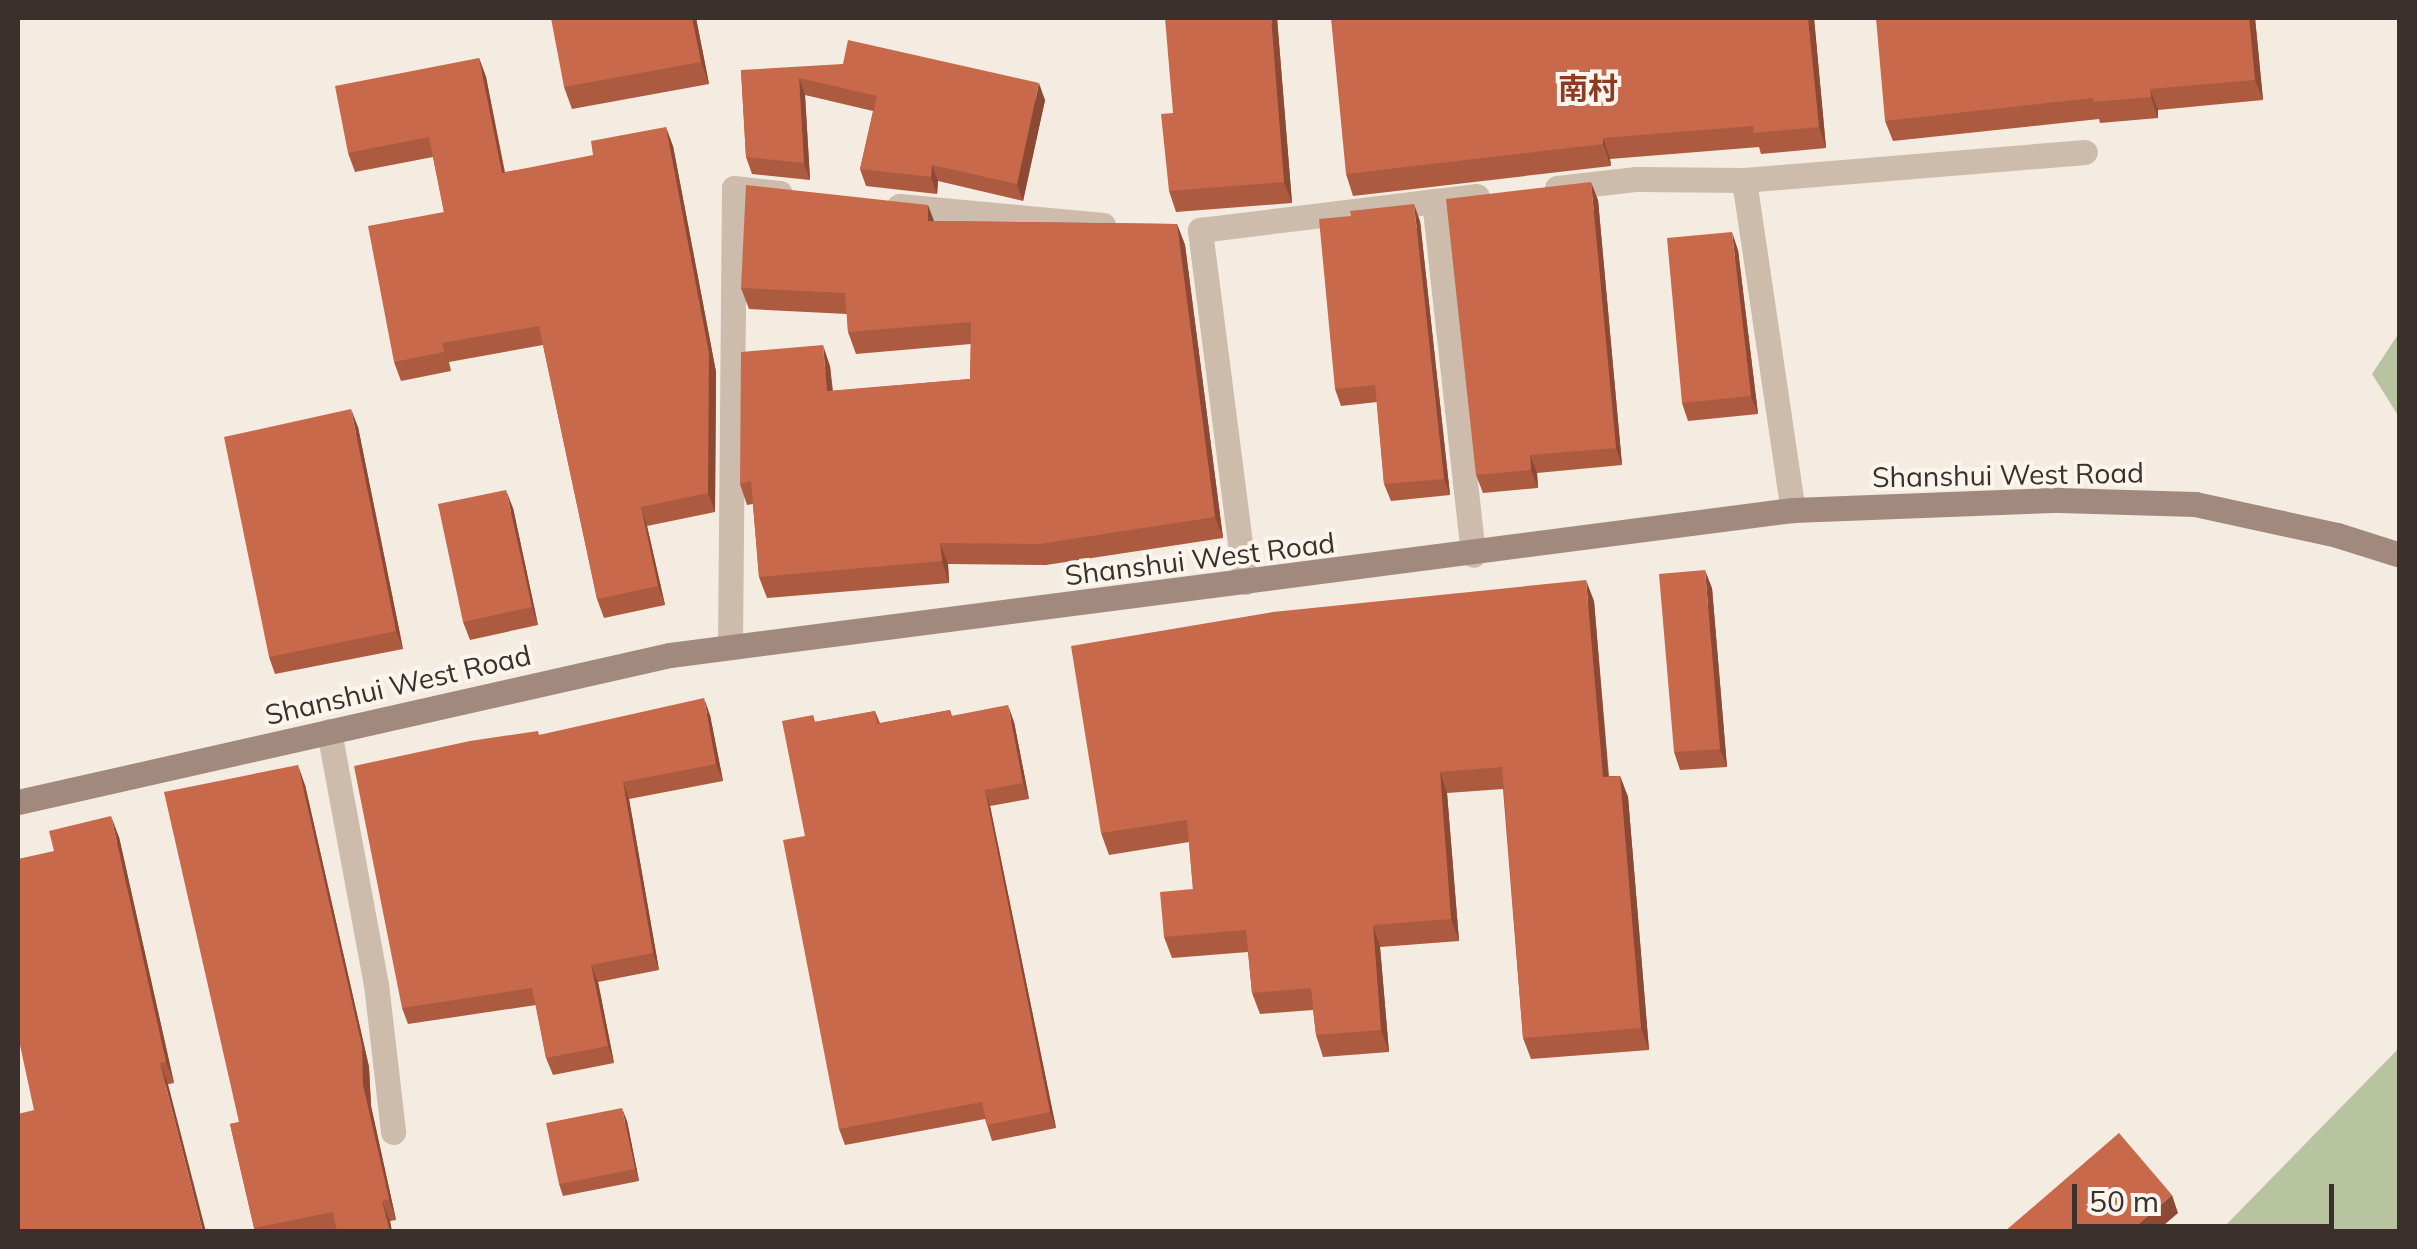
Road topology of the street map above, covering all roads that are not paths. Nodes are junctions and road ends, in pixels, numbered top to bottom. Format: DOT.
graph roads {
  1 [pos="2086,152"];
  2 [pos="1744,180"];
  3 [pos="810,196"];
  4 [pos="1434,201"];
  5 [pos="868,202"];
  6 [pos="1128,226"];
  7 [pos="1793,510"];
  8 [pos="1473,555"];
  9 [pos="2400,555"];
  10 [pos="1245,582"];
  11 [pos="730,647"];
  12 [pos="329,731"];
  13 [pos="18,802"];
  14 [pos="393,1132"];
  1 -- 2 [label="street"];
  2 -- 4 [label="street"];
  2 -- 7 [label="street"];
  3 -- 11 [label="street"];
  4 -- 8 [label="street"];
  4 -- 10 [label="street"];
  5 -- 6 [label="street"];
  7 -- 8 [label="street, Shanshui West Road"];
  7 -- 9 [label="street, Shanshui West Road"];
  8 -- 10 [label="street, Shanshui West Road"];
  10 -- 11 [label="street, Shanshui West Road"];
  11 -- 12 [label="street, Shanshui West Road"];
  12 -- 13 [label="street, Shanshui West Road"];
  12 -- 14 [label="street"];
}
